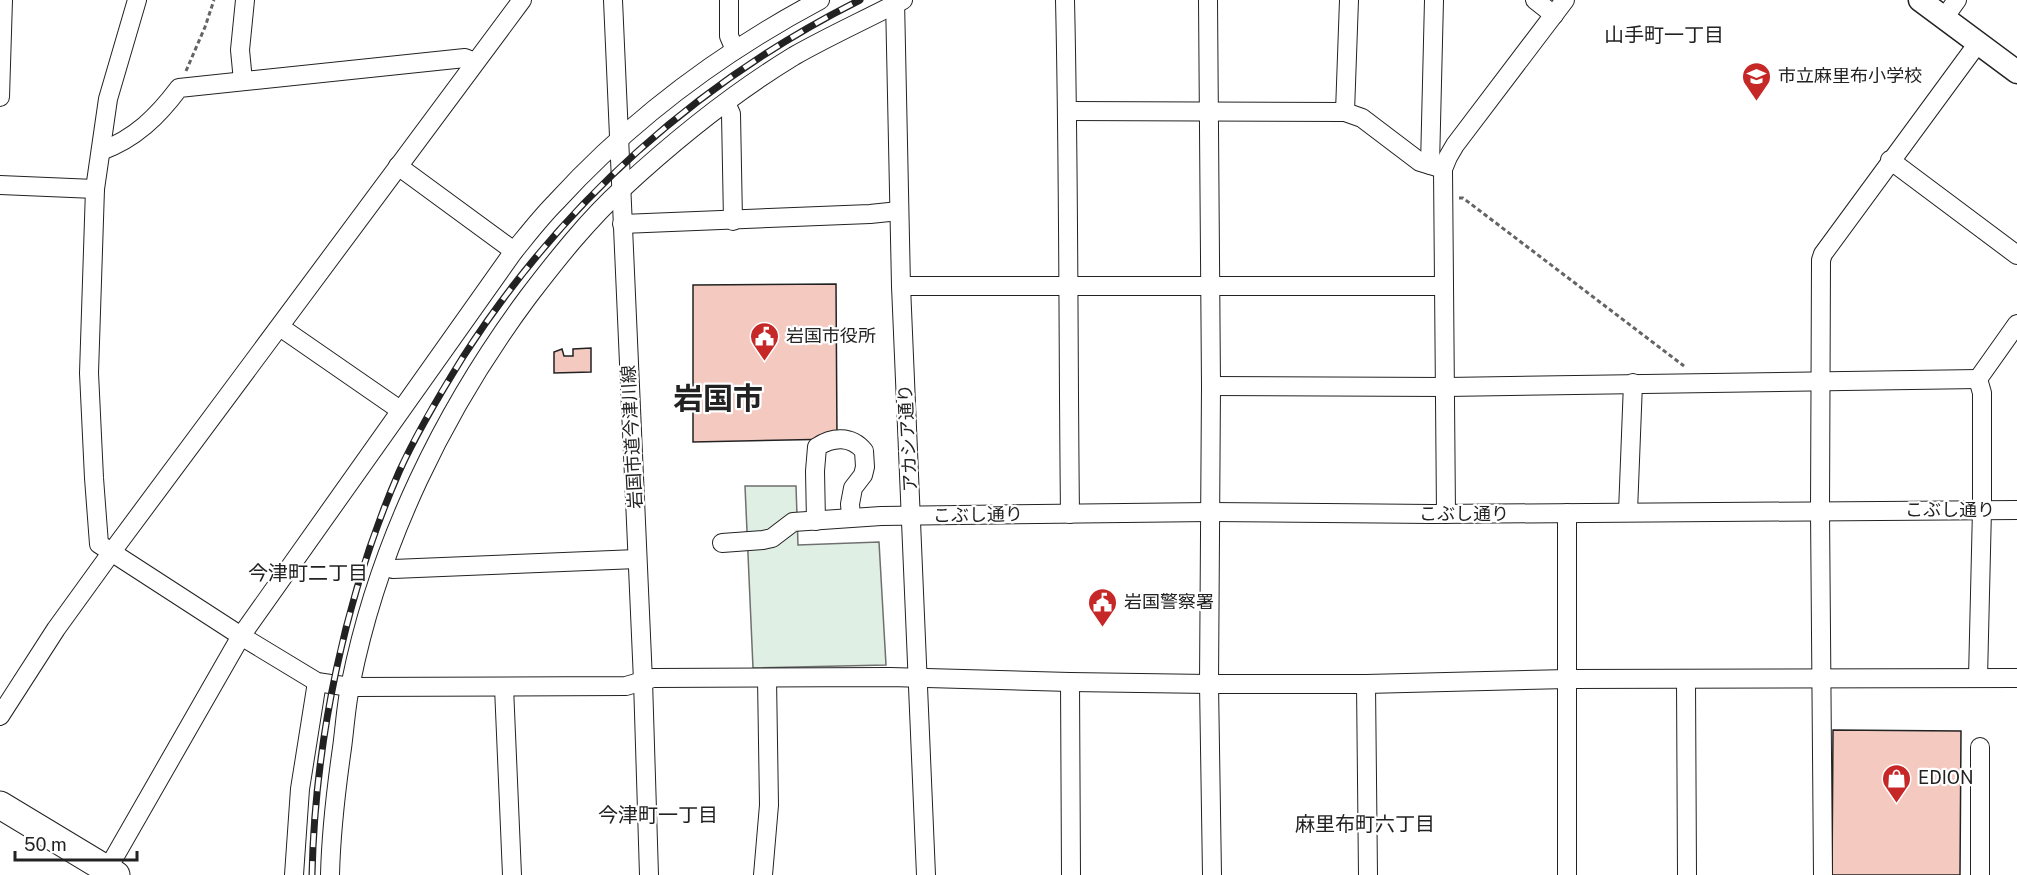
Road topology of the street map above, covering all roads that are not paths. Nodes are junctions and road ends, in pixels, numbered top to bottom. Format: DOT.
graph roads {
  1 [pos="3,0"];
  2 [pos="137,0"];
  3 [pos="245,0"];
  4 [pos="522,0"];
  5 [pos="613,0"];
  6 [pos="729,0"];
  7 [pos="820,0"];
  8 [pos="1065,0"];
  9 [pos="1208,0"];
  10 [pos="1348,0"];
  11 [pos="1434,0"];
  12 [pos="1535,0"];
  13 [pos="1920,0"];
  14 [pos="898,1"];
  15 [pos="1560,7"];
  16 [pos="1951,9"];
  17 [pos="1978,43"];
  18 [pos="735,50"];
  19 [pos="475,62"];
  20 [pos="2017,72"];
  21 [pos="243,81"];
  22 [pos="0,96"];
  23 [pos="726,103"];
  24 [pos="1068,111"];
  25 [pos="1345,112"];
  26 [pos="1208,113"];
  27 [pos="619,140"];
  28 [pos="101,151"];
  29 [pos="1890,160"];
  30 [pos="398,166"];
  31 [pos="1437,167"];
  32 [pos="0,185"];
  33 [pos="95,189"];
  34 [pos="620,190"];
  35 [pos="899,211"];
  36 [pos="733,221"];
  37 [pos="622,225"];
  38 [pos="514,251"];
  39 [pos="2017,255"];
  40 [pos="1067,285"];
  41 [pos="901,286"];
  42 [pos="1443,286"];
  43 [pos="1209,287"];
  44 [pos="2017,324"];
  45 [pos="280,327"];
  46 [pos="1978,379"];
  47 [pos="1820,382"];
  48 [pos="1633,383"];
  49 [pos="1211,386"];
  50 [pos="1446,387"];
  51 [pos="400,410"];
  52 [pos="1982,509"];
  53 [pos="1820,510"];
  54 [pos="2017,510"];
  55 [pos="1210,512"];
  56 [pos="1628,512"];
  57 [pos="1567,513"];
  58 [pos="1070,514"];
  59 [pos="1446,514"];
  60 [pos="911,516"];
  61 [pos="851,518"];
  62 [pos="812,521"];
  63 [pos="722,543"];
  64 [pos="111,553"];
  65 [pos="637,559"];
  66 [pos="384,566"];
  67 [pos="241,636"];
  68 [pos="767,678"];
  69 [pos="1978,678"];
  70 [pos="2017,678"];
  71 [pos="919,679"];
  72 [pos="1822,679"];
  73 [pos="1568,680"];
  74 [pos="1686,680"];
  75 [pos="643,681"];
  76 [pos="317,682"];
  77 [pos="1070,682"];
  78 [pos="1209,684"];
  79 [pos="1366,684"];
  80 [pos="350,687"];
  81 [pos="504,687"];
  82 [pos="0,716"];
  83 [pos="1980,747"];
  84 [pos="0,806"];
  85 [pos="112,872"];
  86 [pos="294,875"];
  87 [pos="330,875"];
  88 [pos="512,875"];
  89 [pos="650,875"];
  90 [pos="763,875"];
  91 [pos="926,875"];
  92 [pos="1071,875"];
  93 [pos="1212,875"];
  94 [pos="1368,875"];
  95 [pos="1567,875"];
  96 [pos="1687,875"];
  97 [pos="1823,875"];
  98 [pos="1980,875"];
  1 -- 22 [label="street"];
  2 -- 28 [label="street"];
  3 -- 21 [label="street"];
  4 -- 19 [label="street"];
  5 -- 27 [label="street, 岩国市道今津川線"];
  6 -- 18 [label="street"];
  7 -- 18 [label="street"];
  8 -- 24 [label="street"];
  9 -- 26 [label="street"];
  10 -- 25 [label="street"];
  11 -- 31 [label="street"];
  12 -- 15 [label="street"];
  13 -- 16 [label="main road"];
  14 -- 23 [label="street"];
  14 -- 35 [label="street, アカシア通り"];
  15 -- 31 [label="street"];
  16 -- 17 [label="main road"];
  17 -- 20 [label="main road"];
  17 -- 29 [label="street"];
  18 -- 27 [label="street"];
  19 -- 21 [label="street"];
  19 -- 30 [label="street"];
  21 -- 28 [label="street"];
  23 -- 34 [label="street"];
  23 -- 36 [label="street"];
  24 -- 26 [label="street"];
  24 -- 40 [label="street"];
  25 -- 26 [label="street"];
  25 -- 31 [label="street"];
  26 -- 43 [label="street"];
  27 -- 34 [label="street, 岩国市道今津川線"];
  27 -- 38 [label="street"];
  28 -- 33 [label="street"];
  29 -- 39 [label="street"];
  29 -- 47 [label="street"];
  30 -- 38 [label="street"];
  30 -- 45 [label="street"];
  31 -- 42 [label="street"];
  32 -- 33 [label="street"];
  33 -- 64 [label="street"];
  34 -- 37 [label="street, 岩国市道今津川線"];
  34 -- 66 [label="street"];
  35 -- 36 [label="street"];
  35 -- 41 [label="street, アカシア通り"];
  36 -- 37 [label="street"];
  37 -- 65 [label="street, 岩国市道今津川線"];
  38 -- 51 [label="street"];
  40 -- 41 [label="street"];
  40 -- 43 [label="street"];
  40 -- 58 [label="street"];
  41 -- 60 [label="street, アカシア通り"];
  42 -- 43 [label="street"];
  42 -- 50 [label="street"];
  43 -- 49 [label="street"];
  44 -- 46 [label="street"];
  45 -- 51 [label="street"];
  45 -- 64 [label="street"];
  46 -- 47 [label="street"];
  46 -- 52 [label="street"];
  47 -- 48 [label="street"];
  47 -- 53 [label="street"];
  48 -- 50 [label="street"];
  48 -- 56 [label="street"];
  49 -- 50 [label="street"];
  49 -- 55 [label="street"];
  50 -- 59 [label="street"];
  51 -- 67 [label="street"];
  52 -- 53 [label="street, こぶし通り"];
  52 -- 54 [label="street, こぶし通り"];
  52 -- 69 [label="street"];
  53 -- 56 [label="street, こぶし通り"];
  53 -- 72 [label="street"];
  55 -- 58 [label="street, こぶし通り"];
  55 -- 59 [label="street, こぶし通り"];
  55 -- 78 [label="street"];
  56 -- 57 [label="street, こぶし通り"];
  57 -- 59 [label="street, こぶし通り"];
  57 -- 73 [label="street"];
  58 -- 60 [label="street, こぶし通り"];
  60 -- 61 [label="street, こぶし通り"];
  60 -- 71 [label="street, アカシア通り"];
  61 -- 62 [label="street, こぶし通り"];
  61 -- 62 [label="street"];
  62 -- 63 [label="street, こぶし通り"];
  64 -- 67 [label="street"];
  64 -- 82 [label="street"];
  65 -- 66 [label="street"];
  65 -- 75 [label="street, 岩国市道今津川線"];
  66 -- 80 [label="street"];
  67 -- 76 [label="street"];
  67 -- 85 [label="street"];
  68 -- 71 [label="street"];
  68 -- 75 [label="street"];
  68 -- 90 [label="street"];
  69 -- 70 [label="street"];
  69 -- 72 [label="street"];
  71 -- 77 [label="street"];
  71 -- 91 [label="street, アカシア通り"];
  72 -- 74 [label="street"];
  72 -- 97 [label="street"];
  73 -- 74 [label="street"];
  73 -- 79 [label="street"];
  73 -- 95 [label="street"];
  74 -- 96 [label="street"];
  75 -- 81 [label="street"];
  75 -- 89 [label="street, 岩国市道今津川線"];
  76 -- 80 [label="street"];
  76 -- 86 [label="street"];
  77 -- 78 [label="street"];
  77 -- 92 [label="street"];
  78 -- 79 [label="street"];
  78 -- 93 [label="street"];
  79 -- 94 [label="street"];
  80 -- 81 [label="street"];
  80 -- 87 [label="street"];
  81 -- 88 [label="street"];
  83 -- 98 [label="street"];
  84 -- 85 [label="highway"];
}
